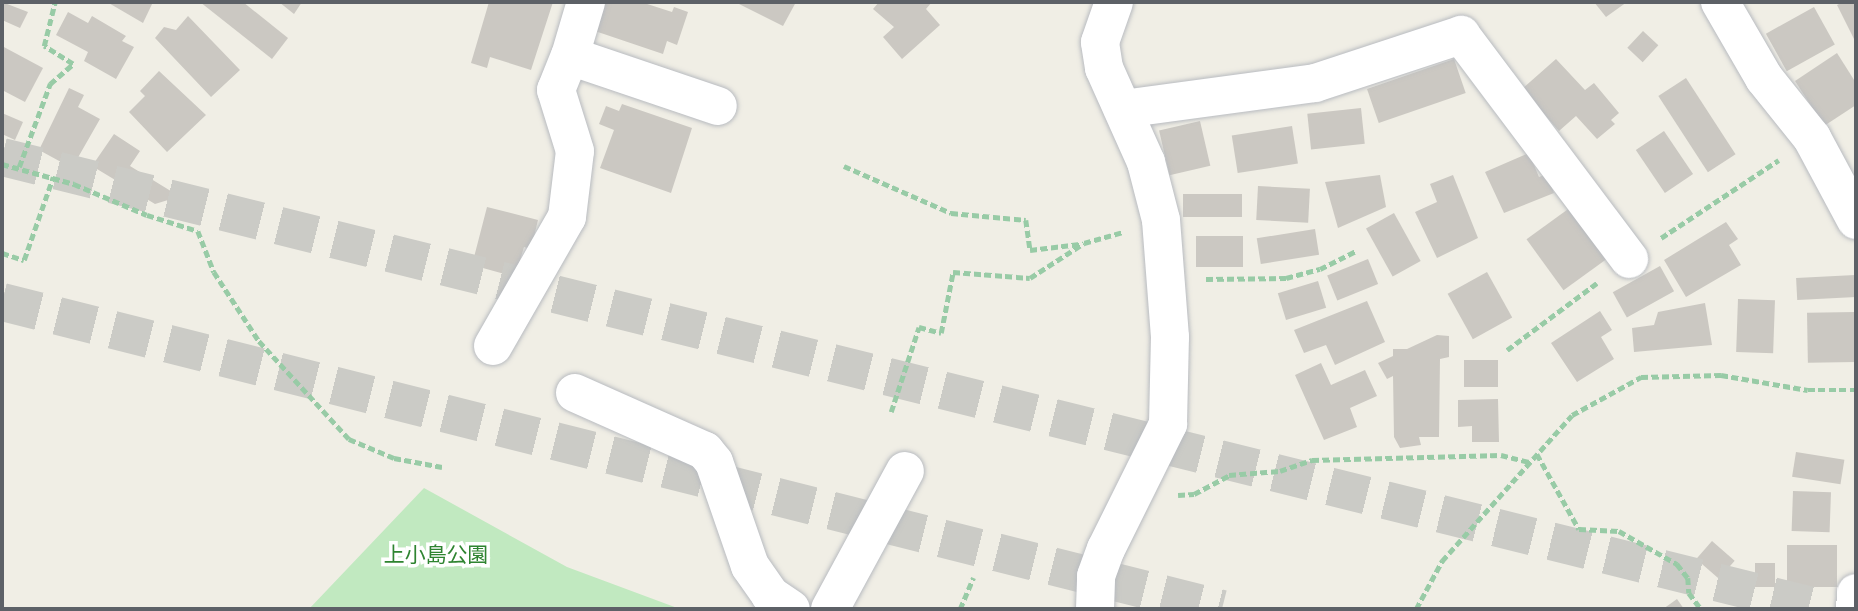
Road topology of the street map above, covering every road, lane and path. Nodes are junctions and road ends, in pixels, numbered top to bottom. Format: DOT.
graph roads {
  1 [pos="55,2"];
  2 [pos="586,2"];
  3 [pos="1114,2"];
  4 [pos="1720,2"];
  5 [pos="570,56"];
  6 [pos="718,106"];
  7 [pos="1123,109"];
  8 [pos="1812,138"];
  9 [pos="2,164"];
  10 [pos="844,166"];
  11 [pos="19,168"];
  12 [pos="52,177"];
  13 [pos="1160,220"];
  14 [pos="1856,220"];
  15 [pos="1084,243"];
  16 [pos="1356,251"];
  17 [pos="2,253"];
  18 [pos="1629,259"];
  19 [pos="1166,279"];
  20 [pos="493,346"];
  21 [pos="1507,350"];
  22 [pos="1856,390"];
  23 [pos="575,393"];
  24 [pos="891,412"];
  25 [pos="1537,454"];
  26 [pos="1530,462"];
  27 [pos="442,467"];
  28 [pos="905,471"];
  29 [pos="1135,496"];
  30 [pos="973,578"];
  31 [pos="1856,593"];
  32 [pos="791,609"];
  33 [pos="830,609"];
  34 [pos="960,609"];
  35 [pos="1095,609"];
  36 [pos="1416,609"];
  37 [pos="1701,609"];
  38 [pos="1855,609"];
  1 -- 11 [label="path"];
  2 -- 5 [label="street"];
  3 -- 7 [label="street"];
  4 -- 8 [label="street"];
  5 -- 6 [label="street"];
  5 -- 20 [label="street"];
  7 -- 13 [label="street"];
  7 -- 18 [label="street"];
  8 -- 14 [label="street"];
  8 -- 18 [label="path"];
  9 -- 11 [label="path"];
  10 -- 15 [label="path"];
  11 -- 12 [label="path"];
  12 -- 17 [label="path"];
  12 -- 27 [label="path"];
  13 -- 15 [label="path"];
  13 -- 19 [label="street"];
  15 -- 24 [label="path"];
  16 -- 19 [label="path"];
  18 -- 21 [label="path"];
  19 -- 29 [label="street"];
  22 -- 25 [label="path"];
  23 -- 32 [label="street"];
  25 -- 26 [label="path"];
  25 -- 37 [label="path"];
  26 -- 29 [label="path"];
  26 -- 36 [label="path"];
  28 -- 33 [label="street"];
  29 -- 35 [label="street"];
  30 -- 34 [label="path"];
  31 -- 38 [label="street"];
}
